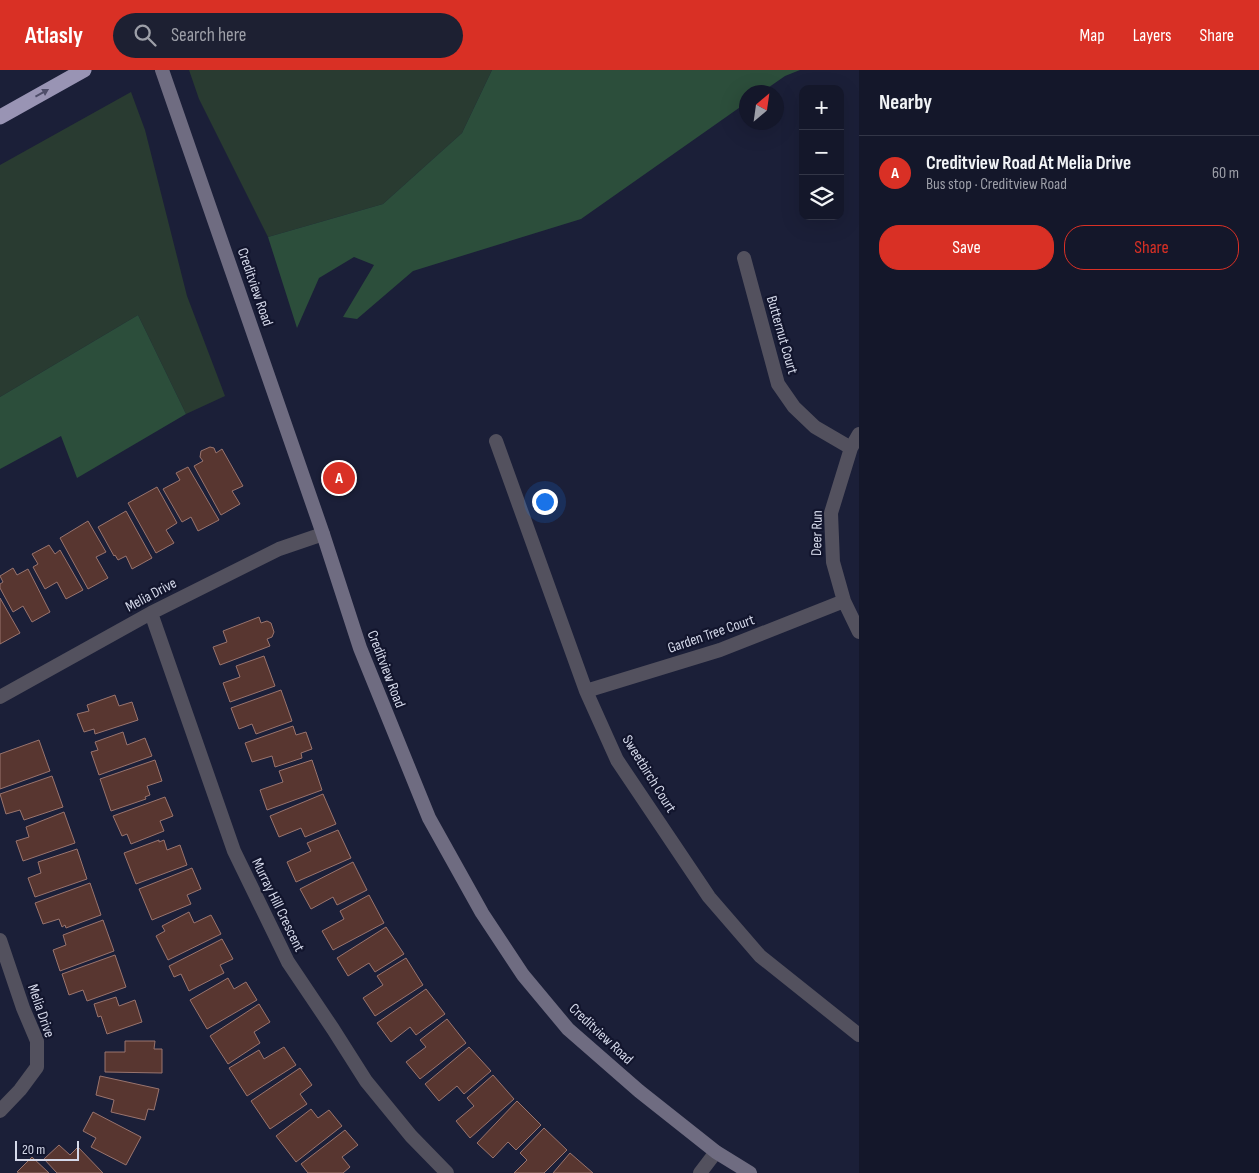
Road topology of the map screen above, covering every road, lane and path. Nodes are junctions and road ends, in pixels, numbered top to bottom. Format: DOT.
graph roads {
  1 [pos="84,70"];
  2 [pos="162,70"];
  3 [pos="0,117"];
  4 [pos="744,258"];
  5 [pos="859,434"];
  6 [pos="496,441"];
  7 [pos="851,448"];
  8 [pos="323,534"];
  9 [pos="844,601"];
  10 [pos="152,613"];
  11 [pos="859,632"];
  12 [pos="586,691"];
  13 [pos="0,697"];
  14 [pos="0,940"];
  15 [pos="859,1035"];
  16 [pos="0,1111"];
  17 [pos="716,1152"];
  18 [pos="447,1173"];
  19 [pos="700,1173"];
  20 [pos="750,1173"];
  3 -- 1 [label="highway, one-way"];
  2 -- 8 [label="main road, Creditview Road"];
  4 -- 7 [label="street, Butternut Court"];
  5 -- 7 [label="street, Deer Run"];
  6 -- 12 [label="street, Sweetbirch Court"];
  7 -- 9 [label="street, Deer Run"];
  8 -- 10 [label="street, Melia Drive"];
  8 -- 17 [label="main road, Creditview Road"];
  9 -- 11 [label="street, Deer Run"];
  9 -- 12 [label="street, Garden Tree Court"];
  10 -- 13 [label="street, Melia Drive"];
  10 -- 18 [label="street, Murray Hill Crescent"];
  12 -- 15 [label="street, Sweetbirch Court"];
  14 -- 16 [label="street, Melia Drive"];
  17 -- 19 [label="street"];
  17 -- 20 [label="main road, Creditview Road"];
}
